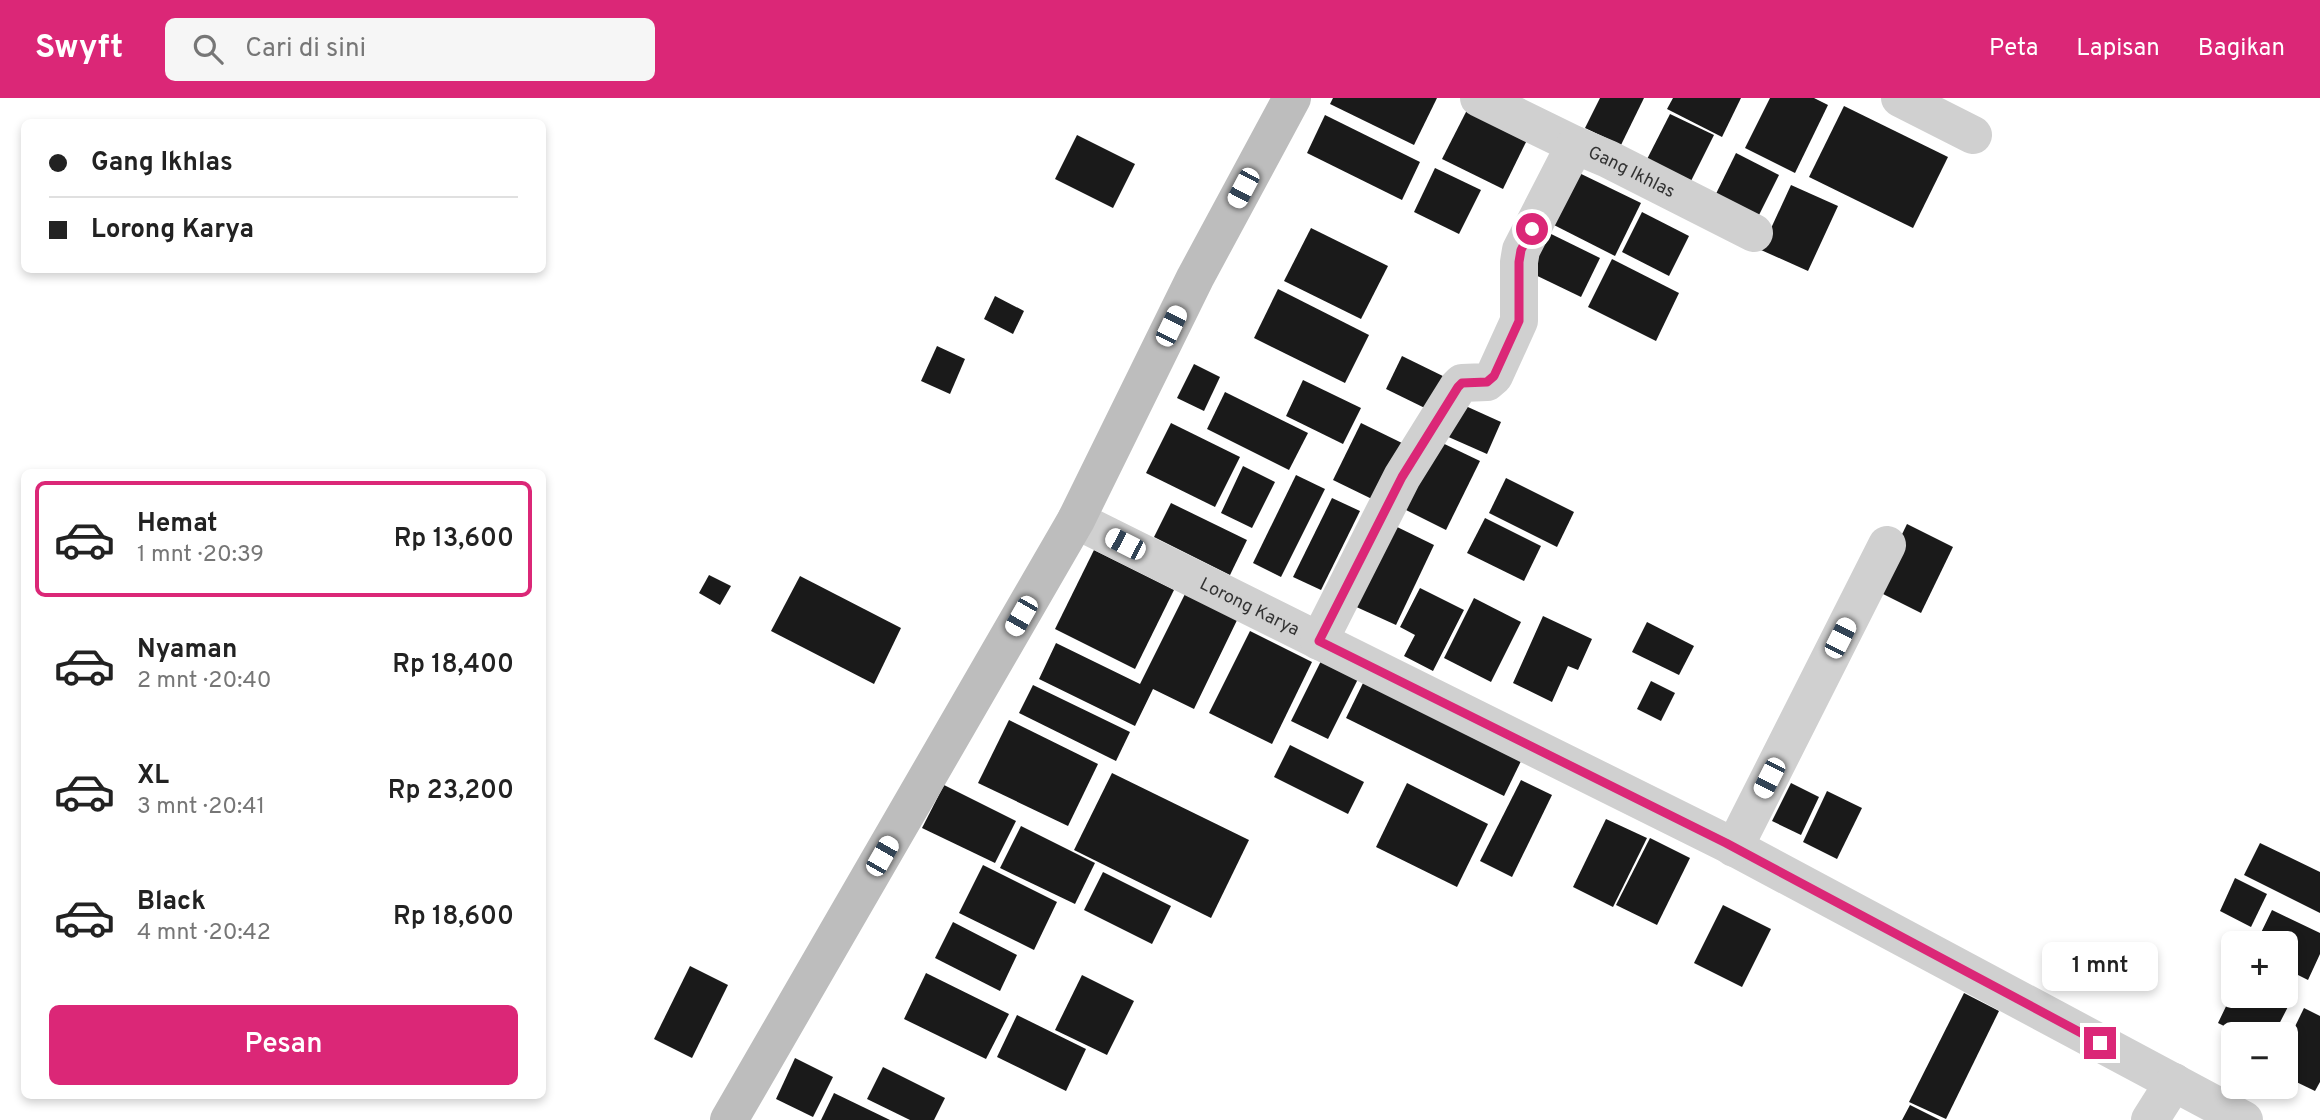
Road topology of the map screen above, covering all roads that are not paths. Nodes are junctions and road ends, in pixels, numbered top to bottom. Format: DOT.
graph roads {
  1 [pos="1292,98"];
  2 [pos="1479,98"];
  3 [pos="1900,98"];
  4 [pos="1973,135"];
  5 [pos="1575,145"];
  6 [pos="1754,233"];
  7 [pos="1076,520"];
  8 [pos="1887,545"];
  9 [pos="1319,641"];
  10 [pos="1721,841"];
  11 [pos="2174,1082"];
  12 [pos="729,1120"];
  13 [pos="2150,1120"];
  14 [pos="2244,1120"];
  1 -- 7 [label="street"];
  2 -- 5 [label="street"];
  3 -- 4 [label="street"];
  5 -- 6 [label="street, Gang Ikhlas"];
  5 -- 9 [label="street, Gang Ikhlas"];
  7 -- 9 [label="street, Lorong Karya"];
  7 -- 12 [label="street"];
  8 -- 10 [label="street"];
  9 -- 10 [label="street, Lorong Karya"];
  10 -- 11 [label="street, Lorong Karya"];
  11 -- 13 [label="street"];
  11 -- 14 [label="street, Lorong Karya"];
}
